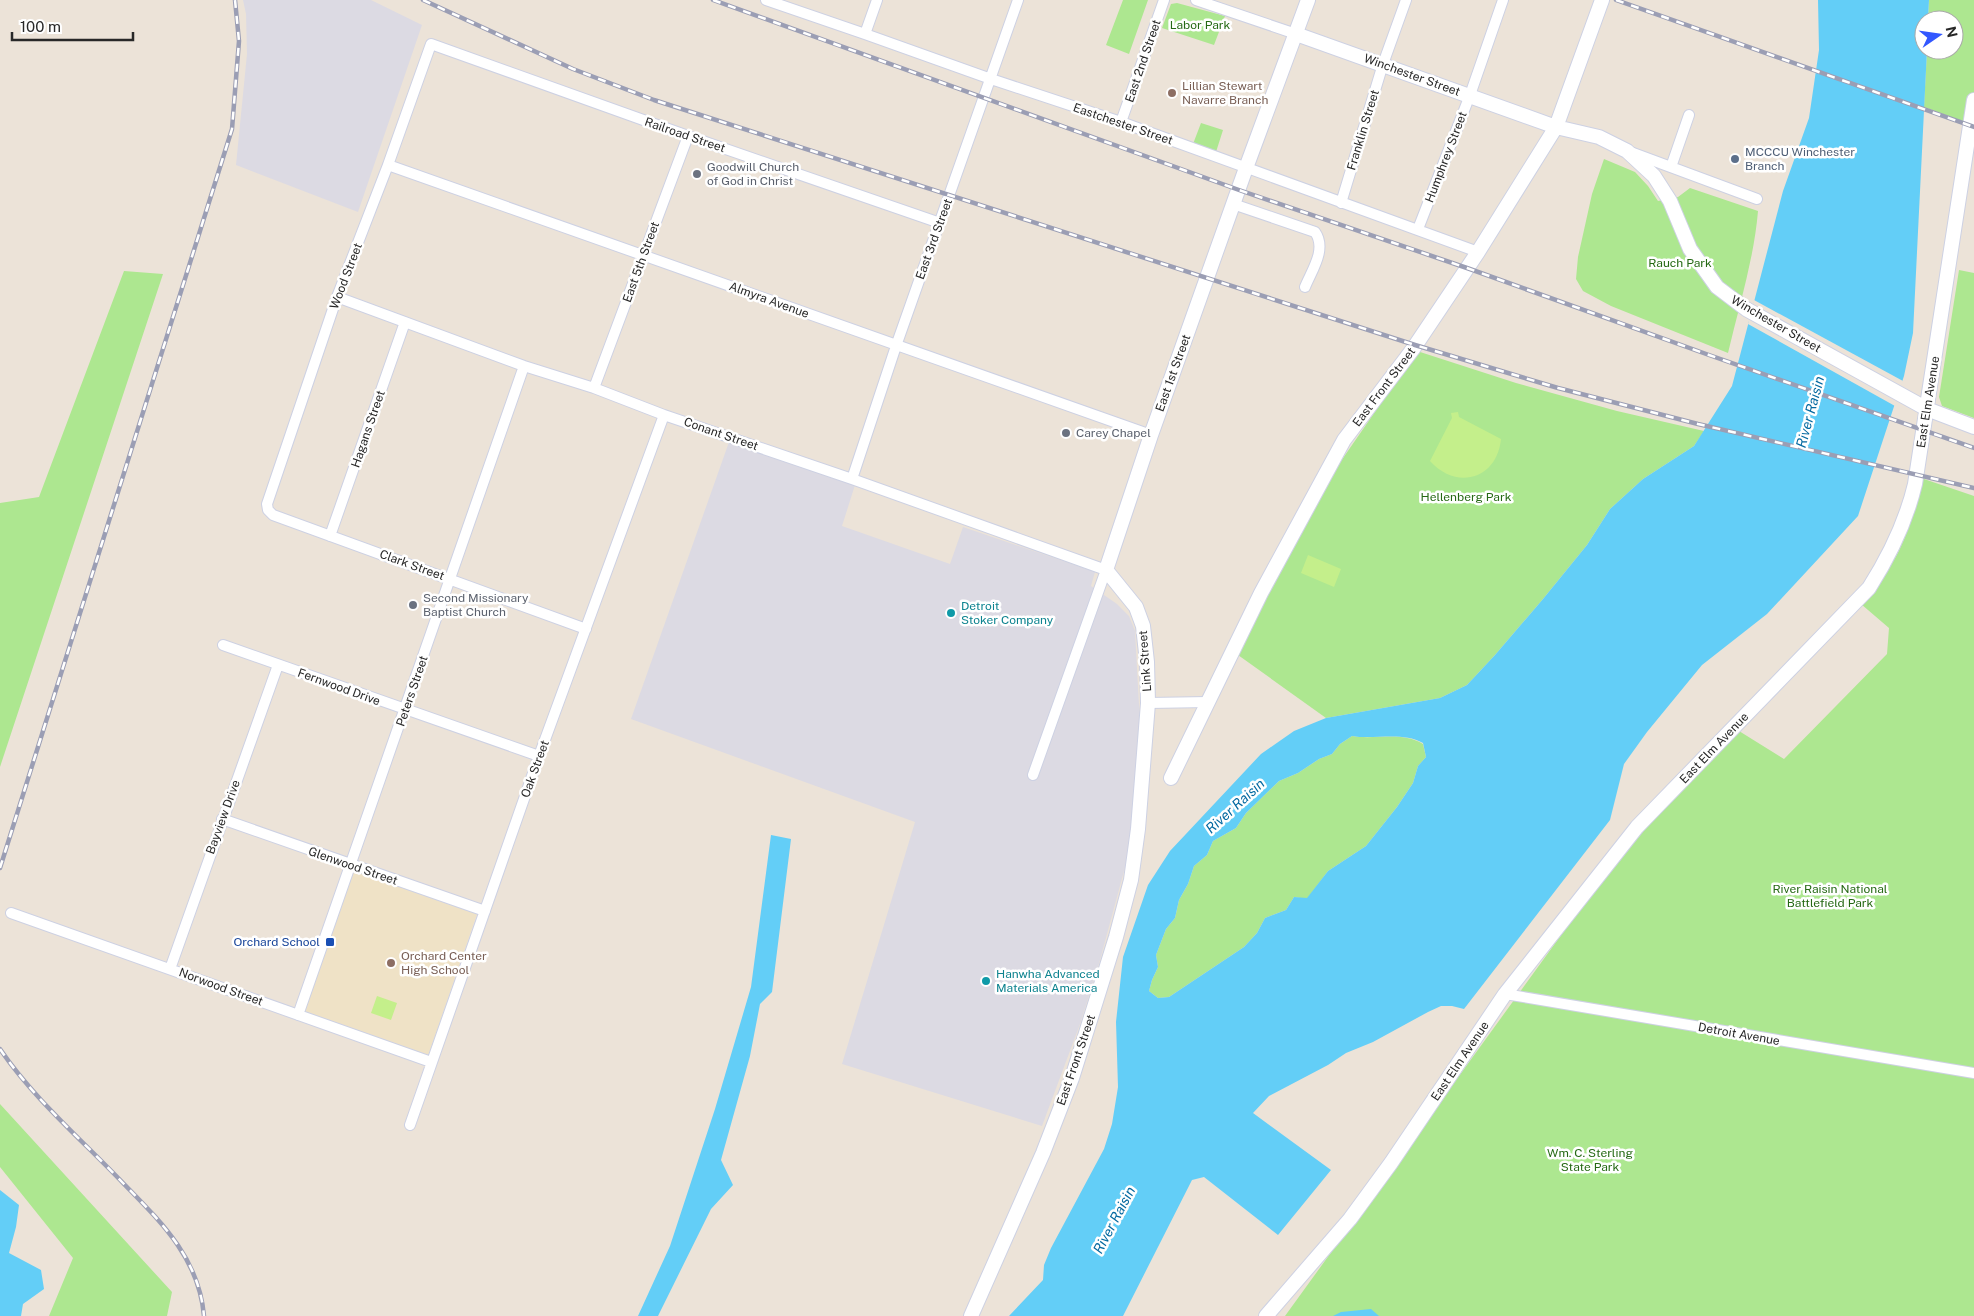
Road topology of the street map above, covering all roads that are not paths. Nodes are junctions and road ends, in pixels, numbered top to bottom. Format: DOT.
graph roads {
  1 [pos="766,0"];
  2 [pos="877,0"];
  3 [pos="1018,0"];
  4 [pos="1164,0"];
  5 [pos="1196,0"];
  6 [pos="1308,0"];
  7 [pos="1406,0"];
  8 [pos="1503,0"];
  9 [pos="1602,0"];
  10 [pos="865,34"];
  11 [pos="1296,34"];
  12 [pos="431,44"];
  13 [pos="1383,64"];
  14 [pos="990,79"];
  15 [pos="1470,95"];
  16 [pos="1974,100"];
  17 [pos="1689,115"];
  18 [pos="1121,122"];
  19 [pos="1556,127"];
  20 [pos="688,136"];
  21 [pos="1627,151"];
  22 [pos="388,165"];
  23 [pos="1246,168"];
  24 [pos="1670,168"];
  25 [pos="1757,200"];
  26 [pos="1341,203"];
  27 [pos="1233,204"];
  28 [pos="940,223"];
  29 [pos="1418,229"];
  30 [pos="1478,252"];
  31 [pos="644,256"];
  32 [pos="1305,287"];
  33 [pos="337,297"];
  34 [pos="405,322"];
  35 [pos="896,346"];
  36 [pos="524,366"];
  37 [pos="594,388"];
  38 [pos="1927,409"];
  39 [pos="664,415"];
  40 [pos="1974,427"];
  41 [pos="1151,435"];
  42 [pos="852,479"];
  43 [pos="268,510"];
  44 [pos="330,536"];
  45 [pos="1106,570"];
  46 [pos="451,579"];
  47 [pos="586,629"];
  48 [pos="223,645"];
  49 [pos="278,665"];
  50 [pos="1209,702"];
  51 [pos="1148,703"];
  52 [pos="405,710"];
  53 [pos="539,756"];
  54 [pos="1033,775"];
  55 [pos="1171,778"];
  56 [pos="222,820"];
  57 [pos="351,866"];
  58 [pos="485,911"];
  59 [pos="11,913"];
  60 [pos="170,969"];
  61 [pos="1505,994"];
  62 [pos="298,1015"];
  63 [pos="431,1062"];
  64 [pos="1974,1073"];
  65 [pos="410,1125"];
  66 [pos="971,1316"];
  67 [pos="1266,1316"];
  1 -- 10 [label="street, Eastchester Street"];
  2 -- 10 [label="street"];
  3 -- 14 [label="street, East 3rd Street"];
  4 -- 18 [label="street, East 2nd Street"];
  5 -- 11 [label="street, Winchester Street"];
  6 -- 11 [label="street, East 1st Street"];
  7 -- 13 [label="street, Franklin Street"];
  8 -- 15 [label="street, Humphrey Street"];
  9 -- 19 [label="street, East Front Street"];
  10 -- 14 [label="street, Eastchester Street"];
  11 -- 13 [label="street, Winchester Street"];
  11 -- 23 [label="street, East 1st Street"];
  12 -- 20 [label="street, Railroad Street"];
  12 -- 22 [label="street, Wood Street"];
  13 -- 15 [label="street, Winchester Street"];
  13 -- 26 [label="street, Franklin Street"];
  14 -- 18 [label="street, Eastchester Street"];
  14 -- 28 [label="street, East 3rd Street"];
  15 -- 19 [label="street, Winchester Street"];
  15 -- 29 [label="street, Humphrey Street"];
  16 -- 38 [label="street, East Elm Avenue"];
  17 -- 24 [label="street"];
  18 -- 23 [label="street, Eastchester Street"];
  19 -- 21 [label="street, Winchester Street"];
  19 -- 30 [label="street, East Front Street"];
  20 -- 28 [label="street, Railroad Street"];
  20 -- 31 [label="street, East 5th Street"];
  21 -- 24 [label="street, Winchester Street"];
  21 -- 38 [label="street, Winchester Street"];
  22 -- 31 [label="street, Almyra Avenue"];
  22 -- 33 [label="street, Wood Street"];
  23 -- 26 [label="street, Eastchester Street"];
  23 -- 27 [label="street, East 1st Street"];
  24 -- 25 [label="street, Winchester Street"];
  26 -- 29 [label="street, Eastchester Street"];
  27 -- 32 [label="street"];
  27 -- 41 [label="street, East 1st Street"];
  28 -- 35 [label="street, East 3rd Street"];
  29 -- 30 [label="street, Eastchester Street"];
  30 -- 50 [label="street, East Front Street"];
  31 -- 35 [label="street, Almyra Avenue"];
  31 -- 37 [label="street, East 5th Street"];
  33 -- 34 [label="street, Conant Street"];
  33 -- 43 [label="street, Wood Street"];
  34 -- 36 [label="street, Conant Street"];
  34 -- 44 [label="street, Hagans Street"];
  35 -- 41 [label="street, Almyra Avenue"];
  35 -- 42 [label="street, East 3rd Street"];
  36 -- 37 [label="street, Conant Street"];
  36 -- 46 [label="street, Peters Street"];
  37 -- 39 [label="street, Conant Street"];
  38 -- 40 [label="street, Winchester Street"];
  38 -- 61 [label="street, East Elm Avenue"];
  39 -- 42 [label="street, Conant Street"];
  39 -- 47 [label="street, Oak Street"];
  41 -- 45 [label="street, East 1st Street"];
  42 -- 45 [label="street, Conant Street"];
  43 -- 44 [label="street, Clark Street"];
  44 -- 46 [label="street, Clark Street"];
  45 -- 51 [label="street, Link Street"];
  45 -- 54 [label="street, East 1st Street"];
  46 -- 47 [label="street, Clark Street"];
  46 -- 52 [label="street, Peters Street"];
  47 -- 53 [label="street, Oak Street"];
  48 -- 49 [label="street, Fernwood Drive"];
  49 -- 52 [label="street, Fernwood Drive"];
  49 -- 56 [label="street, Bayview Drive"];
  50 -- 51 [label="street, Link Street"];
  50 -- 55 [label="street, East Front Street"];
  51 -- 66 [label="street, East Front Street"];
  52 -- 53 [label="street, Fernwood Drive"];
  52 -- 57 [label="street, Peters Street"];
  53 -- 58 [label="street, Oak Street"];
  56 -- 57 [label="street, Glenwood Street"];
  56 -- 60 [label="street, Bayview Drive"];
  57 -- 58 [label="street, Glenwood Street"];
  57 -- 62 [label="street, Peters Street"];
  58 -- 63 [label="street, Oak Street"];
  59 -- 60 [label="street, Norwood Street"];
  60 -- 62 [label="street, Norwood Street"];
  61 -- 64 [label="street, Detroit Avenue"];
  61 -- 67 [label="street, East Elm Avenue"];
  62 -- 63 [label="street, Norwood Street"];
  63 -- 65 [label="street, Oak Street"];
}
